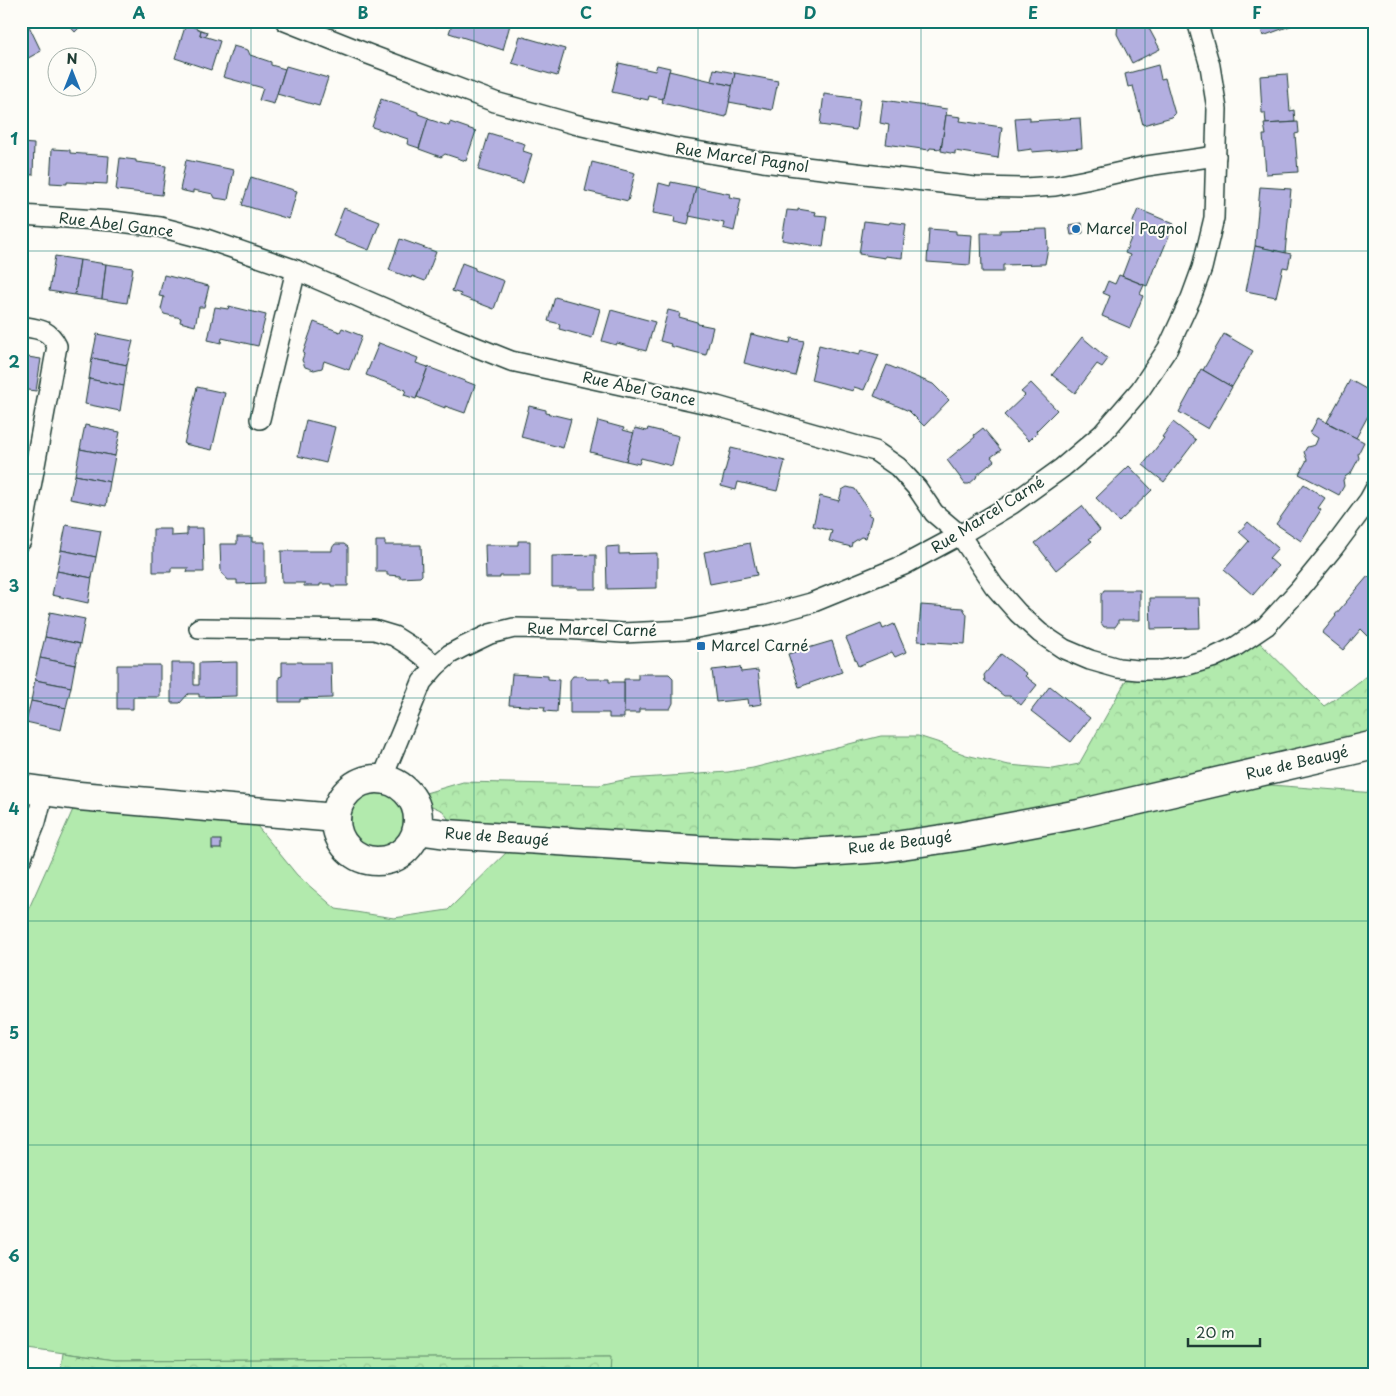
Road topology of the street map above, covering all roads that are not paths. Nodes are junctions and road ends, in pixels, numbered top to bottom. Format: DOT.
graph roads {
  1 [pos="285,21"];
  2 [pos="1197,21"];
  3 [pos="1216,156"];
  4 [pos="21,215"];
  5 [pos="296,270"];
  6 [pos="21,326"];
  7 [pos="260,419"];
  8 [pos="1375,489"];
  9 [pos="960,535"];
  10 [pos="21,541"];
  11 [pos="199,628"];
  12 [pos="436,666"];
  13 [pos="1375,745"];
  14 [pos="382,779"];
  15 [pos="33,790"];
  16 [pos="336,818"];
  17 [pos="417,830"];
  18 [pos="21,859"];
  1 -- 3 [label="street, Rue Marcel Pagnol"];
  2 -- 3 [label="street, Rue Marcel Carné"];
  3 -- 9 [label="street, Rue Marcel Carné"];
  4 -- 5 [label="street, Rue Abel Gance"];
  5 -- 7 [label="street"];
  5 -- 9 [label="street, Rue Abel Gance"];
  6 -- 10 [label="street"];
  8 -- 9 [label="street, Rue Abel Gance"];
  9 -- 12 [label="street, Rue Marcel Carné"];
  11 -- 12 [label="street"];
  12 -- 14 [label="street, Rue Marcel Carné"];
  13 -- 17 [label="street, Rue de Beaugé"];
  14 -- 16 [label="street"];
  14 -- 17 [label="street"];
  15 -- 16 [label="street"];
  15 -- 18 [label="street"];
  16 -- 17 [label="street"];
}
